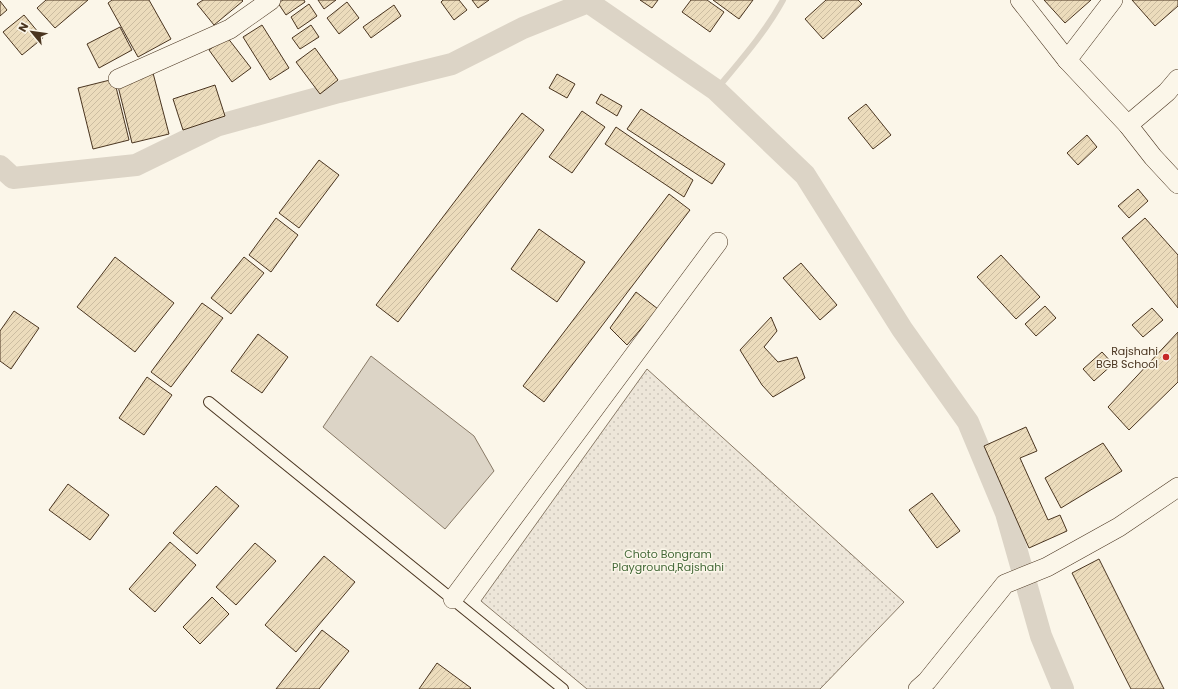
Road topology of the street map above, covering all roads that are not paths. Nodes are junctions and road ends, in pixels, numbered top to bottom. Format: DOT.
graph roads {
  1 [pos="271,0"];
  2 [pos="1020,0"];
  3 [pos="1113,0"];
  4 [pos="1067,60"];
  5 [pos="118,79"];
  6 [pos="1178,79"];
  7 [pos="1128,125"];
  8 [pos="1178,184"];
  9 [pos="718,242"];
  10 [pos="209,402"];
  11 [pos="1178,487"];
  12 [pos="452,600"];
  13 [pos="563,689"];
  14 [pos="918,689"];
  1 -- 5 [label="street"];
  2 -- 4 [label="street"];
  3 -- 4 [label="street"];
  4 -- 7 [label="street"];
  6 -- 7 [label="street"];
  7 -- 8 [label="street"];
  9 -- 12 [label="street"];
  10 -- 12 [label="lane"];
  11 -- 14 [label="street"];
  12 -- 13 [label="lane"];
}
